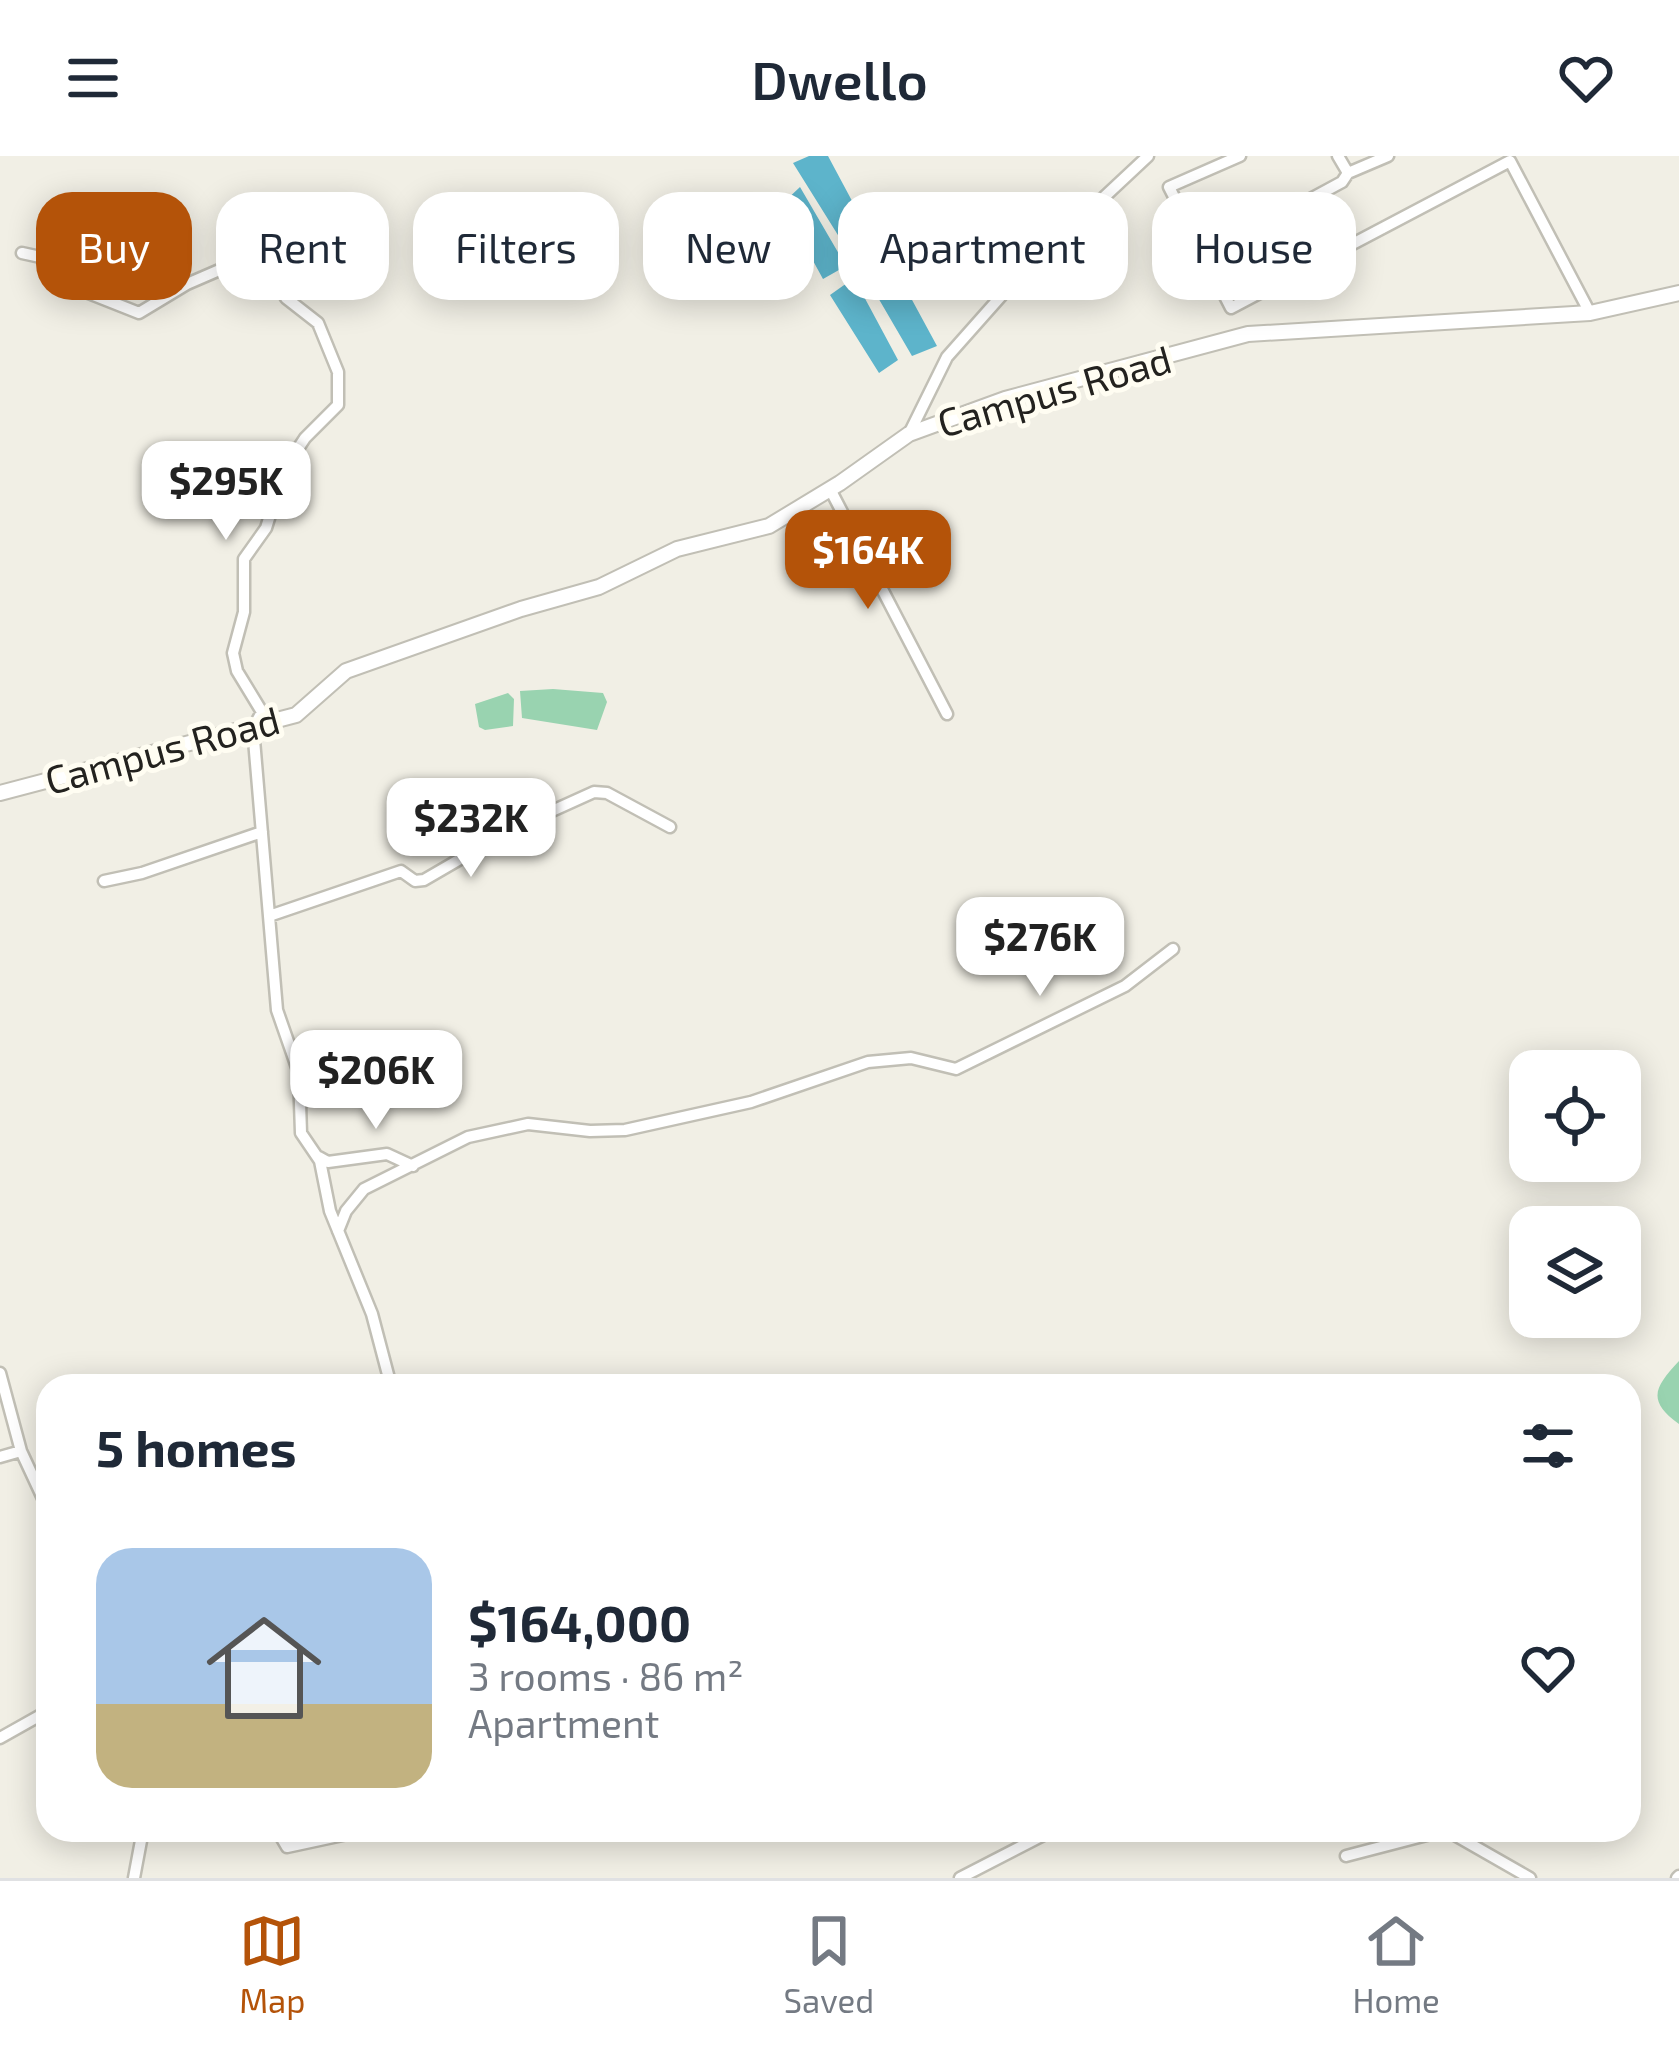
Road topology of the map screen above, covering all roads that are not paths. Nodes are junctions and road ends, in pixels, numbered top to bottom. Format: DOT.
graph roads {
  1 [pos="1148,156"];
  2 [pos="1240,156"];
  3 [pos="1338,156"];
  4 [pos="1388,156"];
  5 [pos="1348,173"];
  6 [pos="1171,192"];
  7 [pos="1326,192"];
  8 [pos="1356,242"];
  9 [pos="22,253"];
  10 [pos="1679,293"];
  11 [pos="1590,313"];
  12 [pos="909,434"];
  13 [pos="830,489"];
  14 [pos="947,714"];
  15 [pos="253,728"];
  16 [pos="0,793"];
  17 [pos="670,826"];
  18 [pos="262,832"];
  19 [pos="104,881"];
  20 [pos="269,916"];
  21 [pos="1173,949"];
  22 [pos="317,1156"];
  23 [pos="413,1166"];
  24 [pos="338,1231"];
  25 [pos="0,1373"];
  26 [pos="388,1374"];
  27 [pos="21,1451"];
  28 [pos="0,1457"];
  29 [pos="36,1483"];
  30 [pos="36,1718"];
  31 [pos="0,1738"];
  32 [pos="141,1842"];
  33 [pos="1030,1842"];
  34 [pos="1402,1842"];
  35 [pos="1466,1842"];
  36 [pos="1346,1856"];
  37 [pos="134,1878"];
  38 [pos="961,1878"];
  39 [pos="1530,1878"];
  1 -- 12 [label="street"];
  2 -- 6 [label="street"];
  3 -- 5 [label="street"];
  4 -- 5 [label="street"];
  5 -- 7 [label="street"];
  8 -- 11 [label="street"];
  9 -- 15 [label="street"];
  10 -- 11 [label="street, Campus Road"];
  11 -- 12 [label="street, Campus Road"];
  12 -- 13 [label="street, Campus Road"];
  13 -- 14 [label="street"];
  13 -- 15 [label="street, Campus Road"];
  15 -- 16 [label="street, Campus Road"];
  15 -- 18 [label="street"];
  17 -- 20 [label="street"];
  18 -- 19 [label="street"];
  18 -- 20 [label="street"];
  20 -- 22 [label="street"];
  21 -- 23 [label="street"];
  22 -- 23 [label="street"];
  22 -- 24 [label="street"];
  23 -- 24 [label="street"];
  24 -- 26 [label="street"];
  25 -- 27 [label="street"];
  27 -- 28 [label="street"];
  27 -- 29 [label="street"];
  30 -- 31 [label="street"];
  32 -- 37 [label="street"];
  33 -- 38 [label="street"];
  34 -- 36 [label="street"];
  35 -- 39 [label="street"];
}
